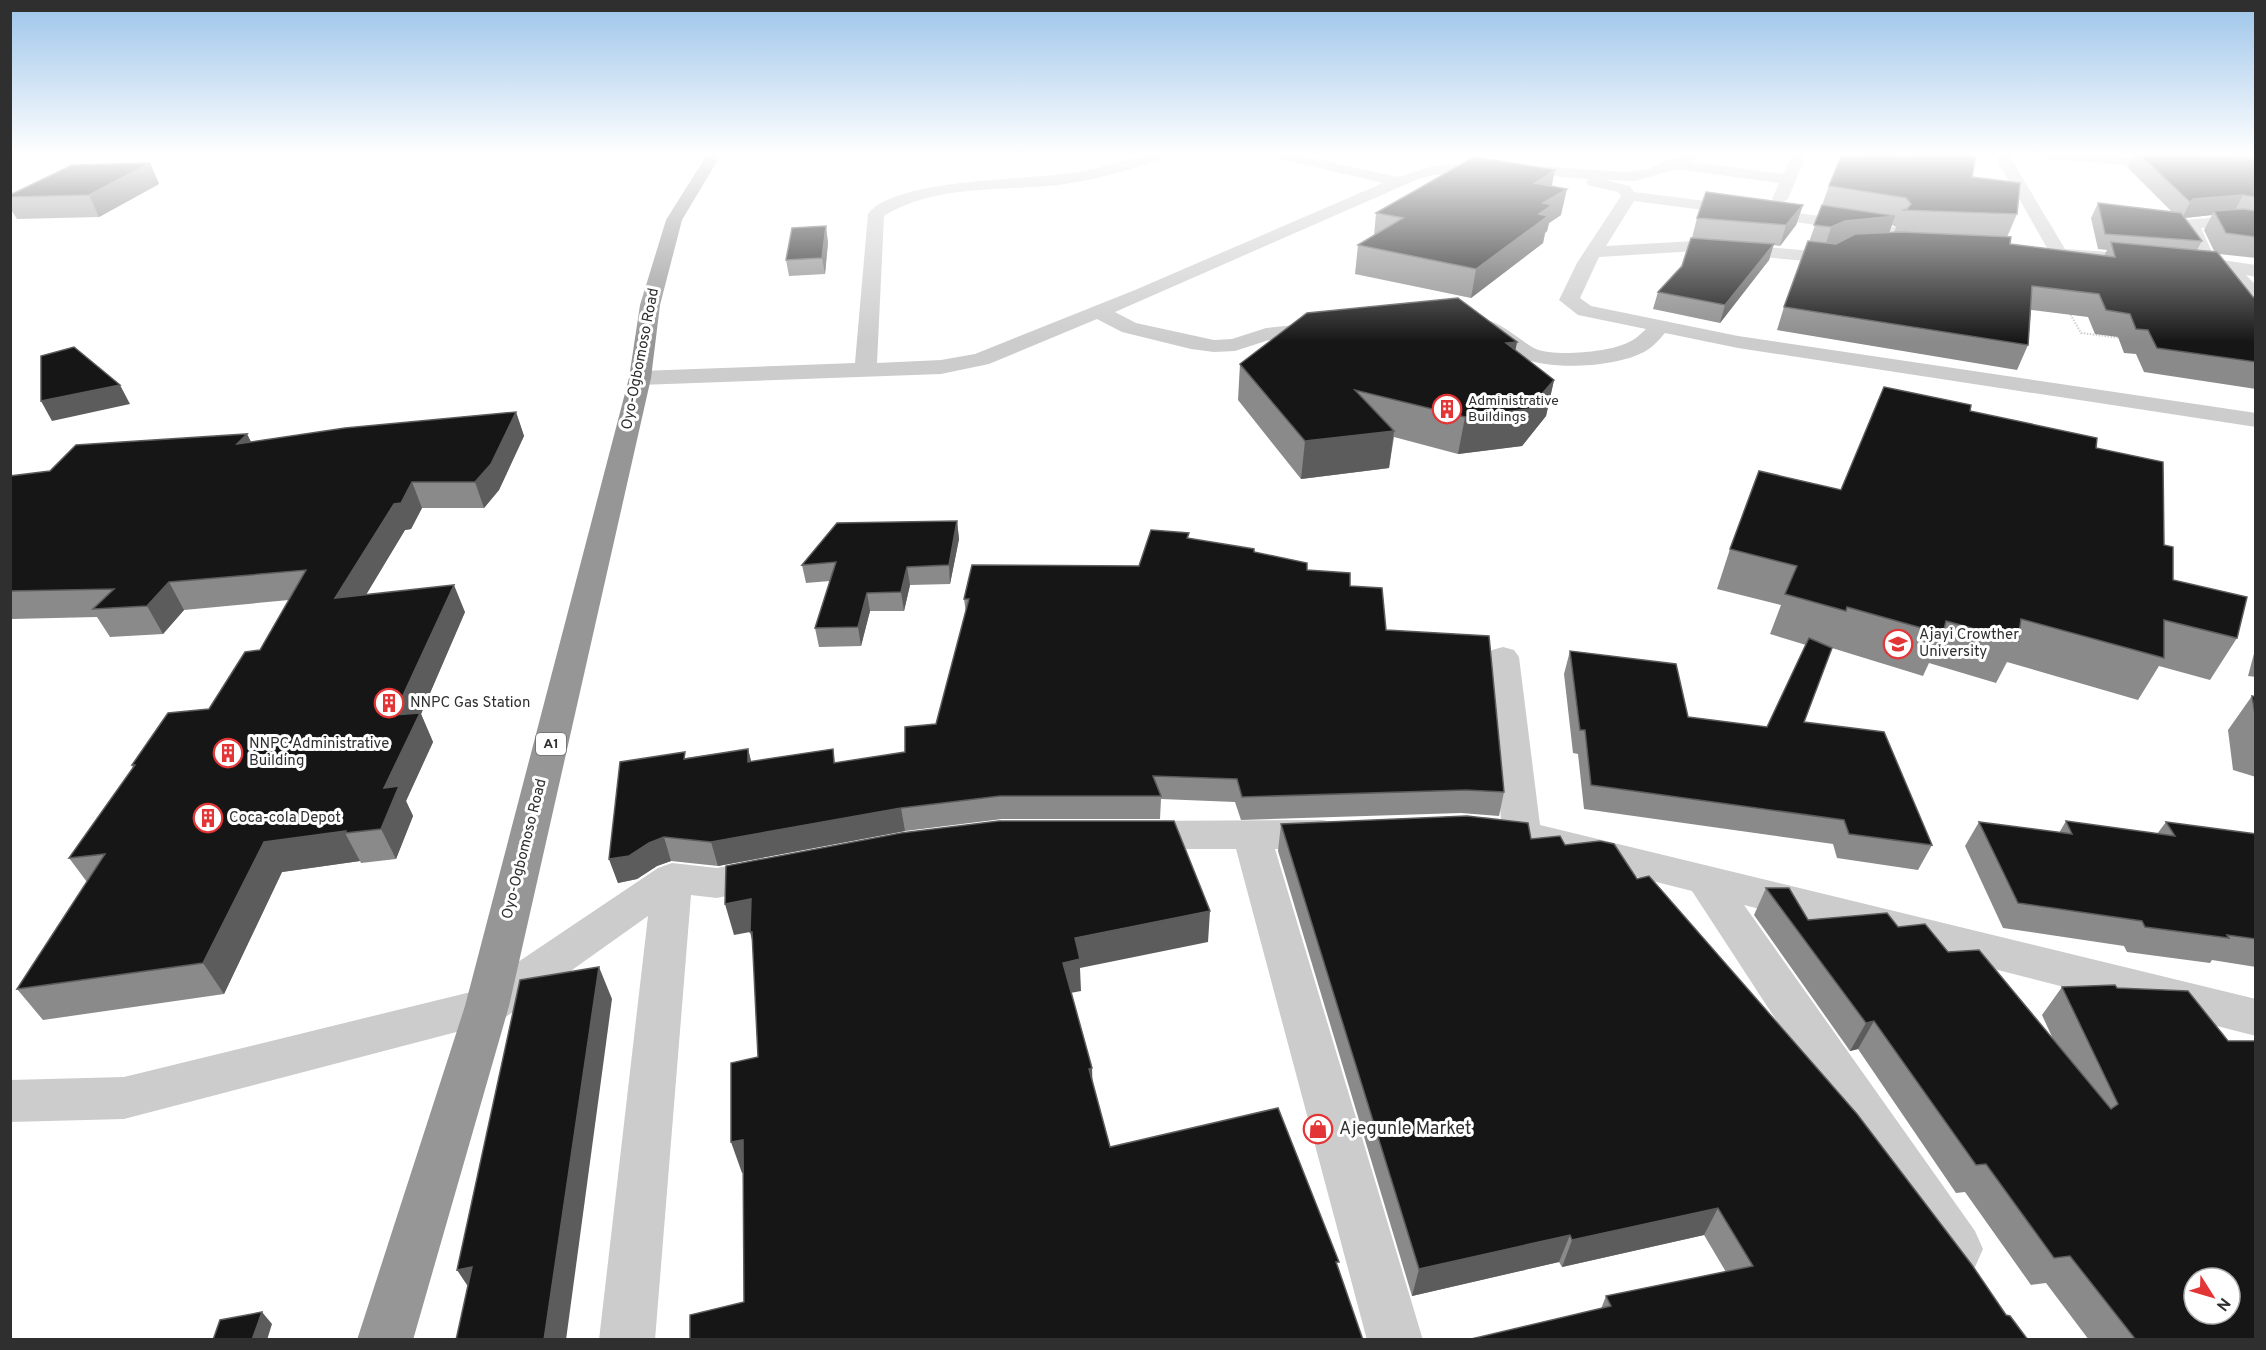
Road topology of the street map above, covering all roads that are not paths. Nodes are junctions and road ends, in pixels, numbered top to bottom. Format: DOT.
graph roads {
  1 [pos="677,216"];
  2 [pos="876,216"];
  3 [pos="1321,216"];
  4 [pos="1616,216"];
  5 [pos="1781,216"];
  6 [pos="2037,216"];
  7 [pos="2256,225"];
  8 [pos="2035,250"];
  9 [pos="1593,252"];
  10 [pos="2058,252"];
  11 [pos="2208,264"];
  12 [pos="2256,271"];
  13 [pos="2256,296"];
  14 [pos="1099,312"];
  15 [pos="1456,320"];
  16 [pos="1349,325"];
  17 [pos="1660,327"];
  18 [pos="866,370"];
  19 [pos="640,378"];
  20 [pos="2256,420"];
  21 [pos="1503,657"];
  22 [pos="1449,829"];
  23 [pos="1356,832"];
  24 [pos="1522,834"];
  25 [pos="1097,835"];
  26 [pos="1252,836"];
  27 [pos="811,865"];
  28 [pos="672,878"];
  29 [pos="1706,881"];
  30 [pos="487,1006"];
  31 [pos="2256,1018"];
  32 [pos="10,1101"];
  33 [pos="1978,1281"];
  34 [pos="385,1340"];
  35 [pos="627,1340"];
  36 [pos="1395,1340"];
  1 -- 19 [label="highway, Oyo-Ogbomoso Road / A1"];
  2 -- 18 [label="street"];
  3 -- 14 [label="street"];
  4 -- 9 [label="street"];
  5 -- 9 [label="street"];
  6 -- 10 [label="street"];
  7 -- 11 [label="street"];
  8 -- 10 [label="street"];
  9 -- 17 [label="street"];
  10 -- 11 [label="street"];
  11 -- 12 [label="street"];
  11 -- 13 [label="street"];
  14 -- 16 [label="street"];
  14 -- 18 [label="street"];
  15 -- 17 [label="street"];
  17 -- 20 [label="street"];
  18 -- 19 [label="street"];
  19 -- 30 [label="highway, Oyo-Ogbomoso Road / A1"];
  21 -- 24 [label="street"];
  22 -- 24 [label="street"];
  23 -- 26 [label="street"];
  24 -- 29 [label="street"];
  25 -- 26 [label="street"];
  26 -- 36 [label="street"];
  27 -- 28 [label="street"];
  28 -- 30 [label="street"];
  28 -- 35 [label="street"];
  29 -- 31 [label="street"];
  29 -- 33 [label="street"];
  30 -- 32 [label="street"];
  30 -- 34 [label="highway, Oyo-Ogbomoso Road / A1"];
}
